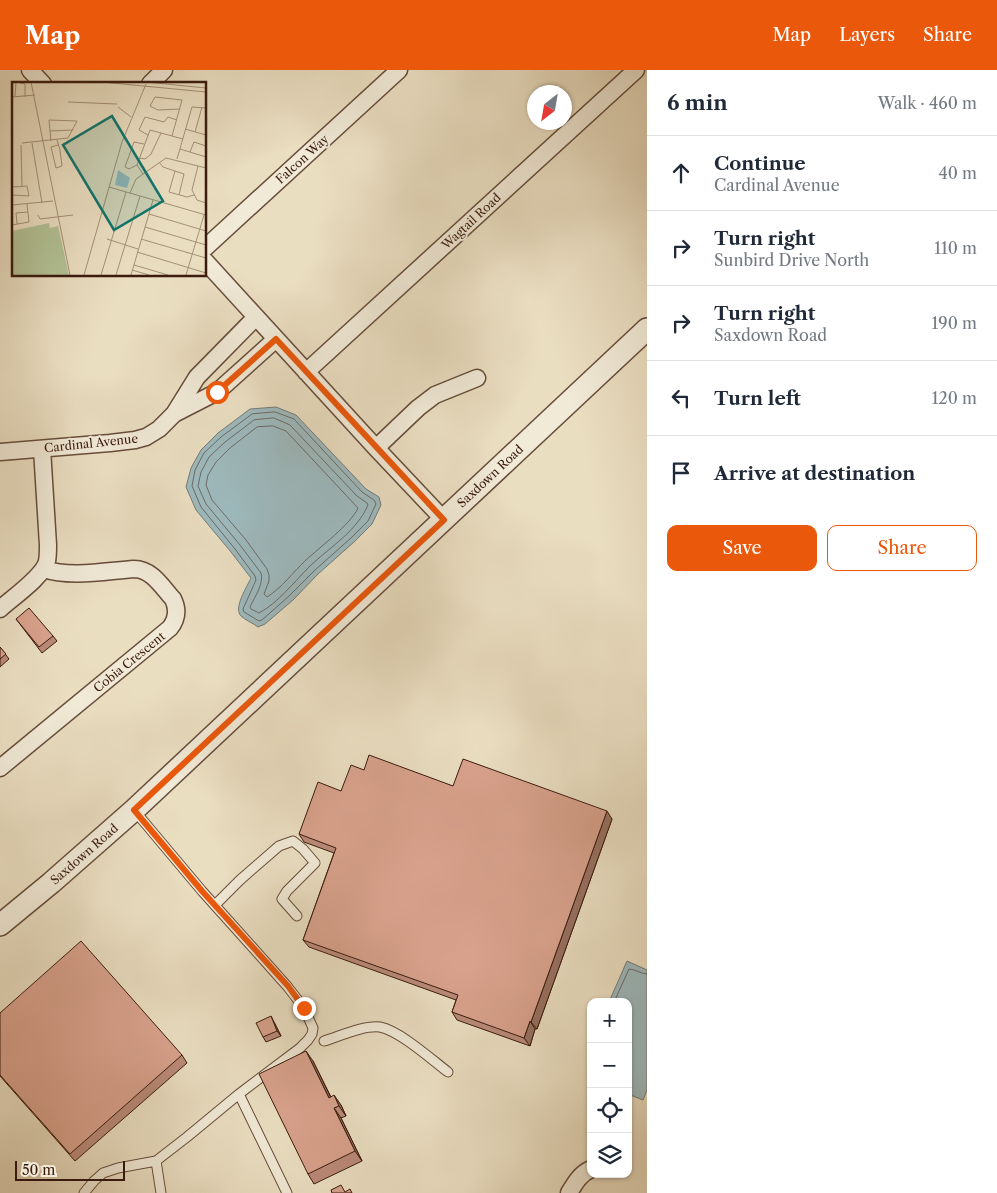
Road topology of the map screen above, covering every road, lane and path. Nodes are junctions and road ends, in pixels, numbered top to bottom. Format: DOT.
graph roads {
  1 [pos="30,70"];
  2 [pos="164,70"];
  3 [pos="399,70"];
  4 [pos="636,70"];
  5 [pos="41,82"];
  6 [pos="152,82"];
  7 [pos="206,247"];
  8 [pos="206,262"];
  9 [pos="256,317"];
  10 [pos="647,329"];
  11 [pos="276,339"];
  12 [pos="306,372"];
  13 [pos="477,378"];
  14 [pos="174,414"];
  15 [pos="376,448"];
  16 [pos="42,449"];
  17 [pos="0,452"];
  18 [pos="444,520"];
  19 [pos="44,569"];
  20 [pos="0,609"];
  21 [pos="0,768"];
  22 [pos="134,810"];
  23 [pos="214,905"];
  24 [pos="297,916"];
  25 [pos="0,925"];
  26 [pos="324,1041"];
  27 [pos="448,1072"];
  28 [pos="240,1094"];
  29 [pos="156,1161"];
  30 [pos="587,1171"];
  31 [pos="84,1193"];
  32 [pos="161,1193"];
  33 [pos="287,1193"];
  34 [pos="569,1193"];
  1 -- 5 [label="street"];
  2 -- 6 [label="street"];
  3 -- 7 [label="street, Falcon Way"];
  4 -- 12 [label="street, Wagtail Road"];
  8 -- 9 [label="street"];
  9 -- 11 [label="street"];
  9 -- 14 [label="street, Cardinal Avenue"];
  10 -- 18 [label="street, Saxdown Road"];
  11 -- 12 [label="street"];
  11 -- 14 [label="street, Cardinal Avenue"];
  12 -- 15 [label="street"];
  13 -- 15 [label="street"];
  14 -- 16 [label="street, Cardinal Avenue"];
  15 -- 18 [label="street"];
  16 -- 17 [label="street, Cardinal Avenue"];
  16 -- 19 [label="street"];
  18 -- 22 [label="street, Saxdown Road"];
  19 -- 20 [label="street"];
  19 -- 21 [label="street, Cobia Crescent"];
  22 -- 23 [label="lane"];
  22 -- 25 [label="street, Saxdown Road"];
  23 -- 24 [label="lane"];
  23 -- 28 [label="lane"];
  26 -- 27 [label="lane"];
  28 -- 29 [label="lane"];
  28 -- 33 [label="lane"];
  29 -- 31 [label="lane"];
  29 -- 32 [label="lane"];
  30 -- 34 [label="street"];
}
